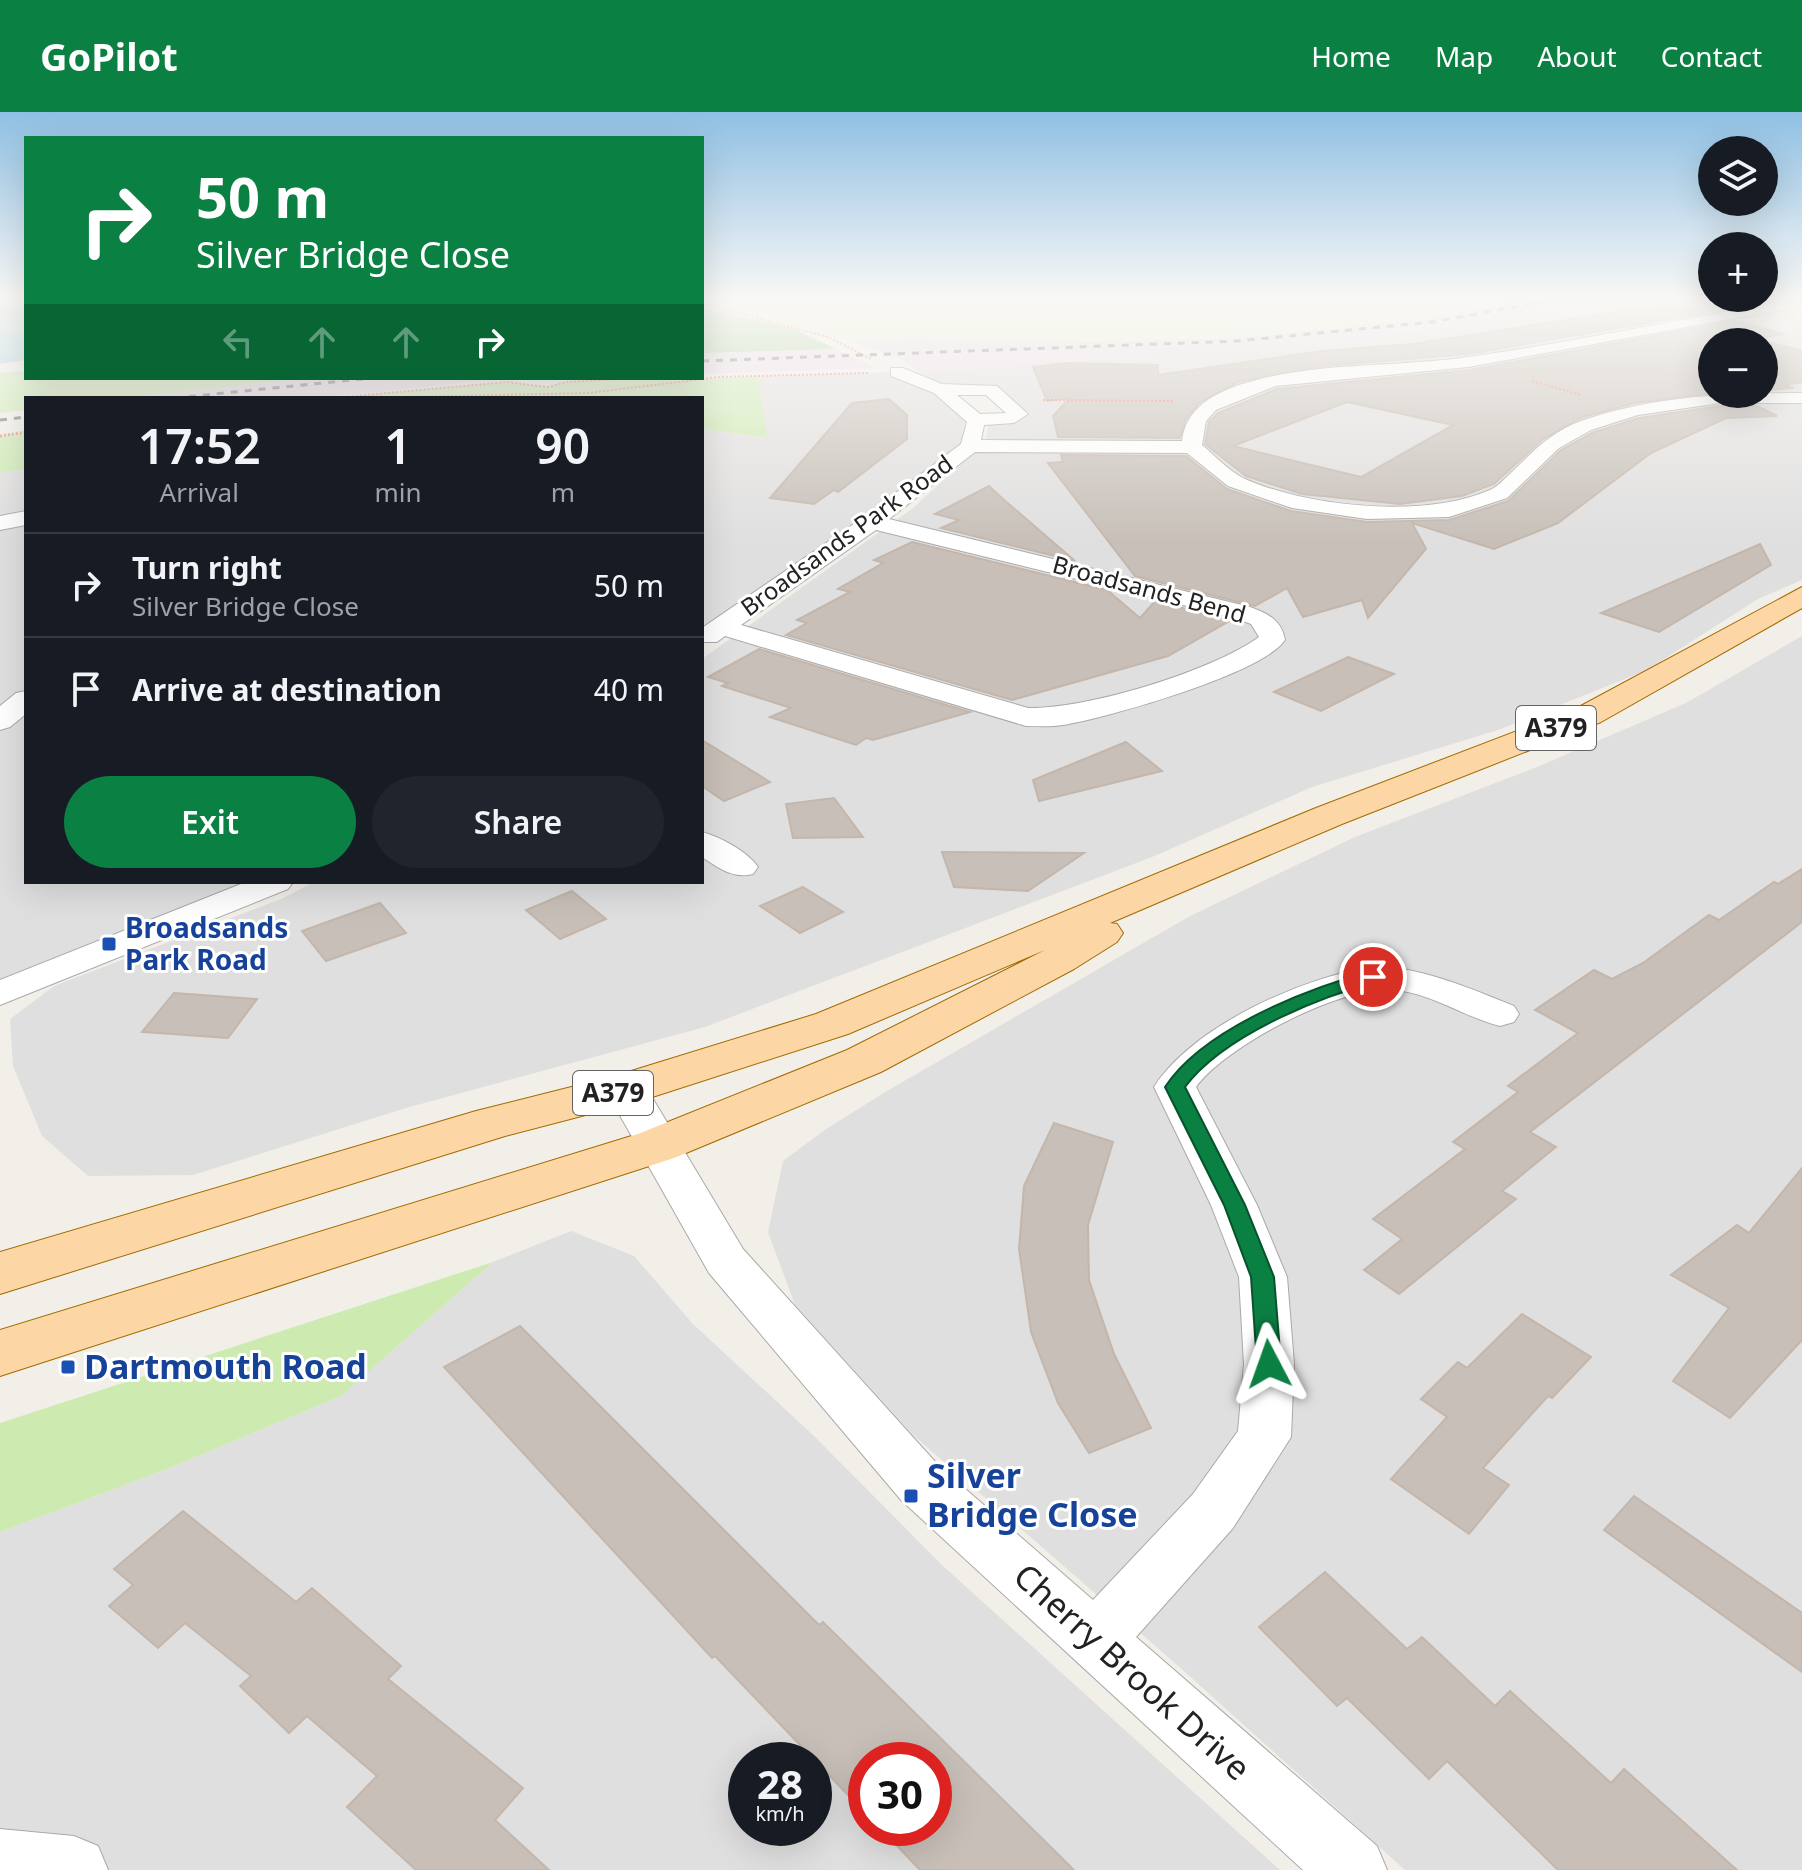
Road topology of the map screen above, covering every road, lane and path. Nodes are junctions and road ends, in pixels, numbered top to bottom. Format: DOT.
graph roads {
  1 [pos="726,379"];
  2 [pos="915,379"];
  3 [pos="1298,379"];
  4 [pos="1523,379"];
  5 [pos="600,380"];
  6 [pos="674,380"];
  7 [pos="702,380"];
  8 [pos="704,380"];
  9 [pos="678,381"];
  10 [pos="940,389"];
  11 [pos="589,393"];
  12 [pos="354,396"];
  13 [pos="451,396"];
  14 [pos="584,396"];
  15 [pos="1802,398"];
  16 [pos="1004,400"];
  17 [pos="1214,403"];
  18 [pos="1636,410"];
  19 [pos="975,420"];
  20 [pos="24,432"];
  21 [pos="0,436"];
  22 [pos="970,446"];
  23 [pos="1192,447"];
  24 [pos="24,518"];
  25 [pos="872,522"];
  26 [pos="0,523"];
  27 [pos="1802,596"];
  28 [pos="712,633"];
  29 [pos="24,701"];
  30 [pos="0,721"];
  31 [pos="704,843"];
  32 [pos="1209,865"];
  33 [pos="741,867"];
  34 [pos="271,884"];
  35 [pos="0,994"];
  36 [pos="1500,1014"];
  37 [pos="626,1089"];
  38 [pos="656,1146"];
  39 [pos="0,1273"];
  40 [pos="0,1353"];
  41 [pos="1095,1640"];
  42 [pos="0,1863"];
  43 [pos="74,1870"];
  44 [pos="1353,1870"];
  1 -- 8 [label="path"];
  2 -- 10 [label="street"];
  3 -- 17 [label="street"];
  4 -- 18 [label="path"];
  5 -- 12 [label="path"];
  6 -- 9 [label="path"];
  7 -- 9 [label="path"];
  9 -- 11 [label="path"];
  10 -- 16 [label="street"];
  10 -- 19 [label="street"];
  11 -- 13 [label="path"];
  11 -- 14 [label="path"];
  15 -- 18 [label="street"];
  16 -- 17 [label="path"];
  16 -- 19 [label="street"];
  17 -- 23 [label="street"];
  18 -- 23 [label="street"];
  19 -- 22 [label="street, Broadsands Park Road"];
  20 -- 21 [label="path"];
  22 -- 23 [label="street"];
  22 -- 25 [label="street, Broadsands Park Road"];
  24 -- 26 [label="street"];
  25 -- 28 [label="street, Broadsands Park Road"];
  25 -- 28 [label="street, Broadsands Bend"];
  27 -- 32 [label="main road, A379"];
  29 -- 30 [label="street"];
  31 -- 33 [label="street"];
  32 -- 37 [label="main road, A379"];
  32 -- 38 [label="main road, A379"];
  34 -- 35 [label="street"];
  36 -- 41 [label="street"];
  37 -- 38 [label="street, Cherry Brook Drive"];
  37 -- 39 [label="main road, A379"];
  38 -- 40 [label="main road, A379"];
  38 -- 41 [label="street, Cherry Brook Drive"];
  41 -- 44 [label="street, Cherry Brook Drive"];
  42 -- 43 [label="street"];
}
